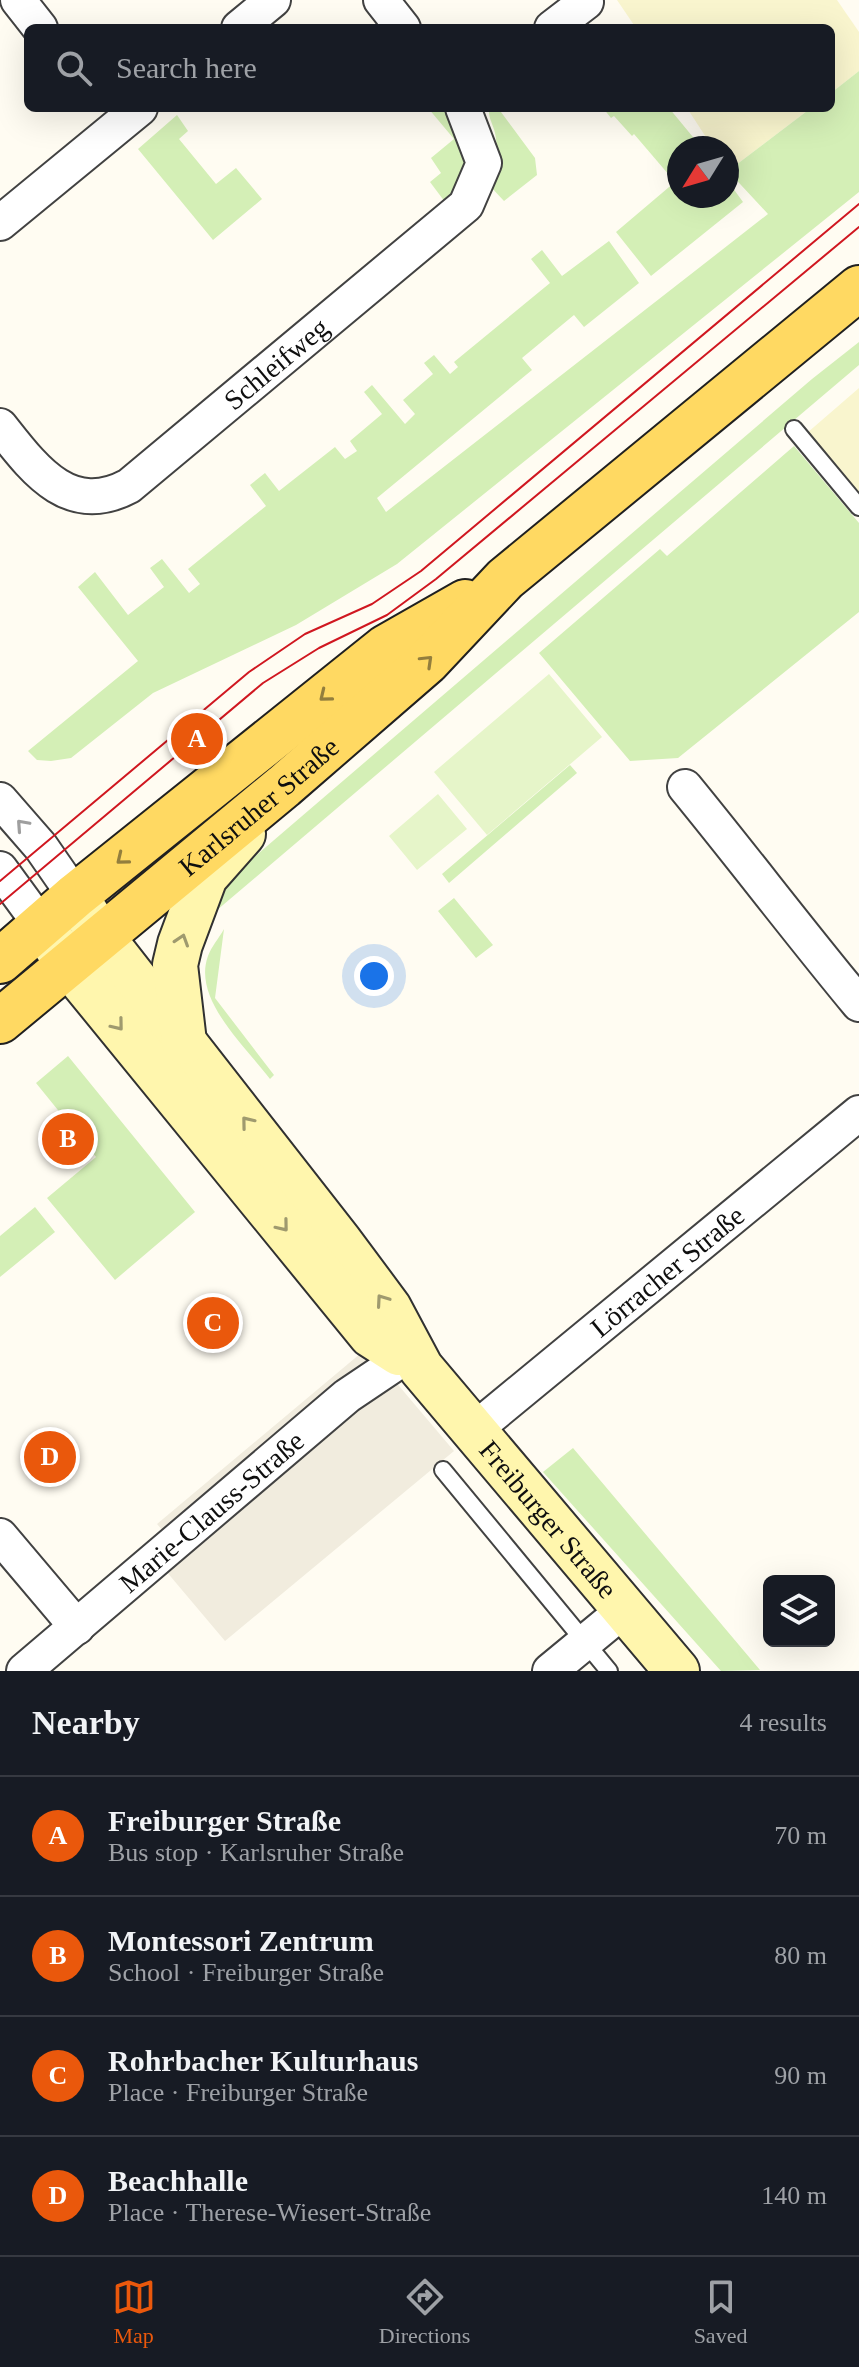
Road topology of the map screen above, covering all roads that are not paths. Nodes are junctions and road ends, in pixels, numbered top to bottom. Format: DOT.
graph roads {
  1 [pos="18,0"];
  2 [pos="273,0"];
  3 [pos="381,0"];
  4 [pos="586,2"];
  5 [pos="37,24"];
  6 [pos="244,24"];
  7 [pos="400,24"];
  8 [pos="557,24"];
  9 [pos="465,112"];
  10 [pos="121,114"];
  11 [pos="0,223"];
  12 [pos="859,288"];
  13 [pos="0,426"];
  14 [pos="794,429"];
  15 [pos="859,507"];
  16 [pos="505,579"];
  17 [pos="284,786"];
  18 [pos="685,787"];
  19 [pos="0,800"];
  20 [pos="0,869"];
  21 [pos="75,896"];
  22 [pos="41,925"];
  23 [pos="101,936"];
  24 [pos="0,961"];
  25 [pos="69,965"];
  26 [pos="859,1004"];
  27 [pos="0,1021"];
  28 [pos="184,1044"];
  29 [pos="859,1113"];
  30 [pos="413,1362"];
  31 [pos="474,1430"];
  32 [pos="443,1470"];
  33 [pos="0,1536"];
  34 [pos="624,1610"];
  35 [pos="77,1627"];
  36 [pos="584,1643"];
  37 [pos="24,1671"];
  38 [pos="550,1671"];
  39 [pos="609,1671"];
  40 [pos="677,1671"];
  1 -- 5 [label="street"];
  2 -- 6 [label="street"];
  3 -- 7 [label="street"];
  4 -- 8 [label="street"];
  9 -- 13 [label="street, Schleifweg"];
  10 -- 11 [label="street"];
  12 -- 16 [label="main road, Karlsruher Straße"];
  14 -- 15 [label="lane"];
  17 -- 16 [label="main road, Karlsruher Straße, one-way"];
  16 -- 21 [label="main road, Karlsruher Straße, one-way"];
  17 -- 23 [label="main road, Karlsruher Straße"];
  28 -- 17 [label="street, one-way"];
  18 -- 26 [label="street"];
  21 -- 19 [label="street, one-way"];
  20 -- 22 [label="street"];
  21 -- 22 [label="main road, Karlsruher Straße"];
  21 -- 23 [label="street, Freiburger Straße"];
  22 -- 24 [label="main road, Karlsruher Straße"];
  22 -- 25 [label="street, Freiburger Straße"];
  23 -- 25 [label="main road, Karlsruher Straße"];
  23 -- 28 [label="street, Freiburger Straße"];
  25 -- 27 [label="main road, Karlsruher Straße"];
  25 -- 30 [label="street, Freiburger Straße, one-way"];
  30 -- 28 [label="street, Freiburger Straße, one-way"];
  29 -- 31 [label="street, Lörracher Straße"];
  30 -- 31 [label="street, Freiburger Straße"];
  30 -- 35 [label="street, Marie-Clauss-Straße"];
  31 -- 34 [label="street, Freiburger Straße"];
  32 -- 36 [label="lane"];
  33 -- 35 [label="street"];
  34 -- 36 [label="street"];
  34 -- 40 [label="street, Freiburger Straße"];
  35 -- 37 [label="street, Marie-Clauss-Straße"];
  36 -- 38 [label="street"];
  36 -- 39 [label="lane"];
}
